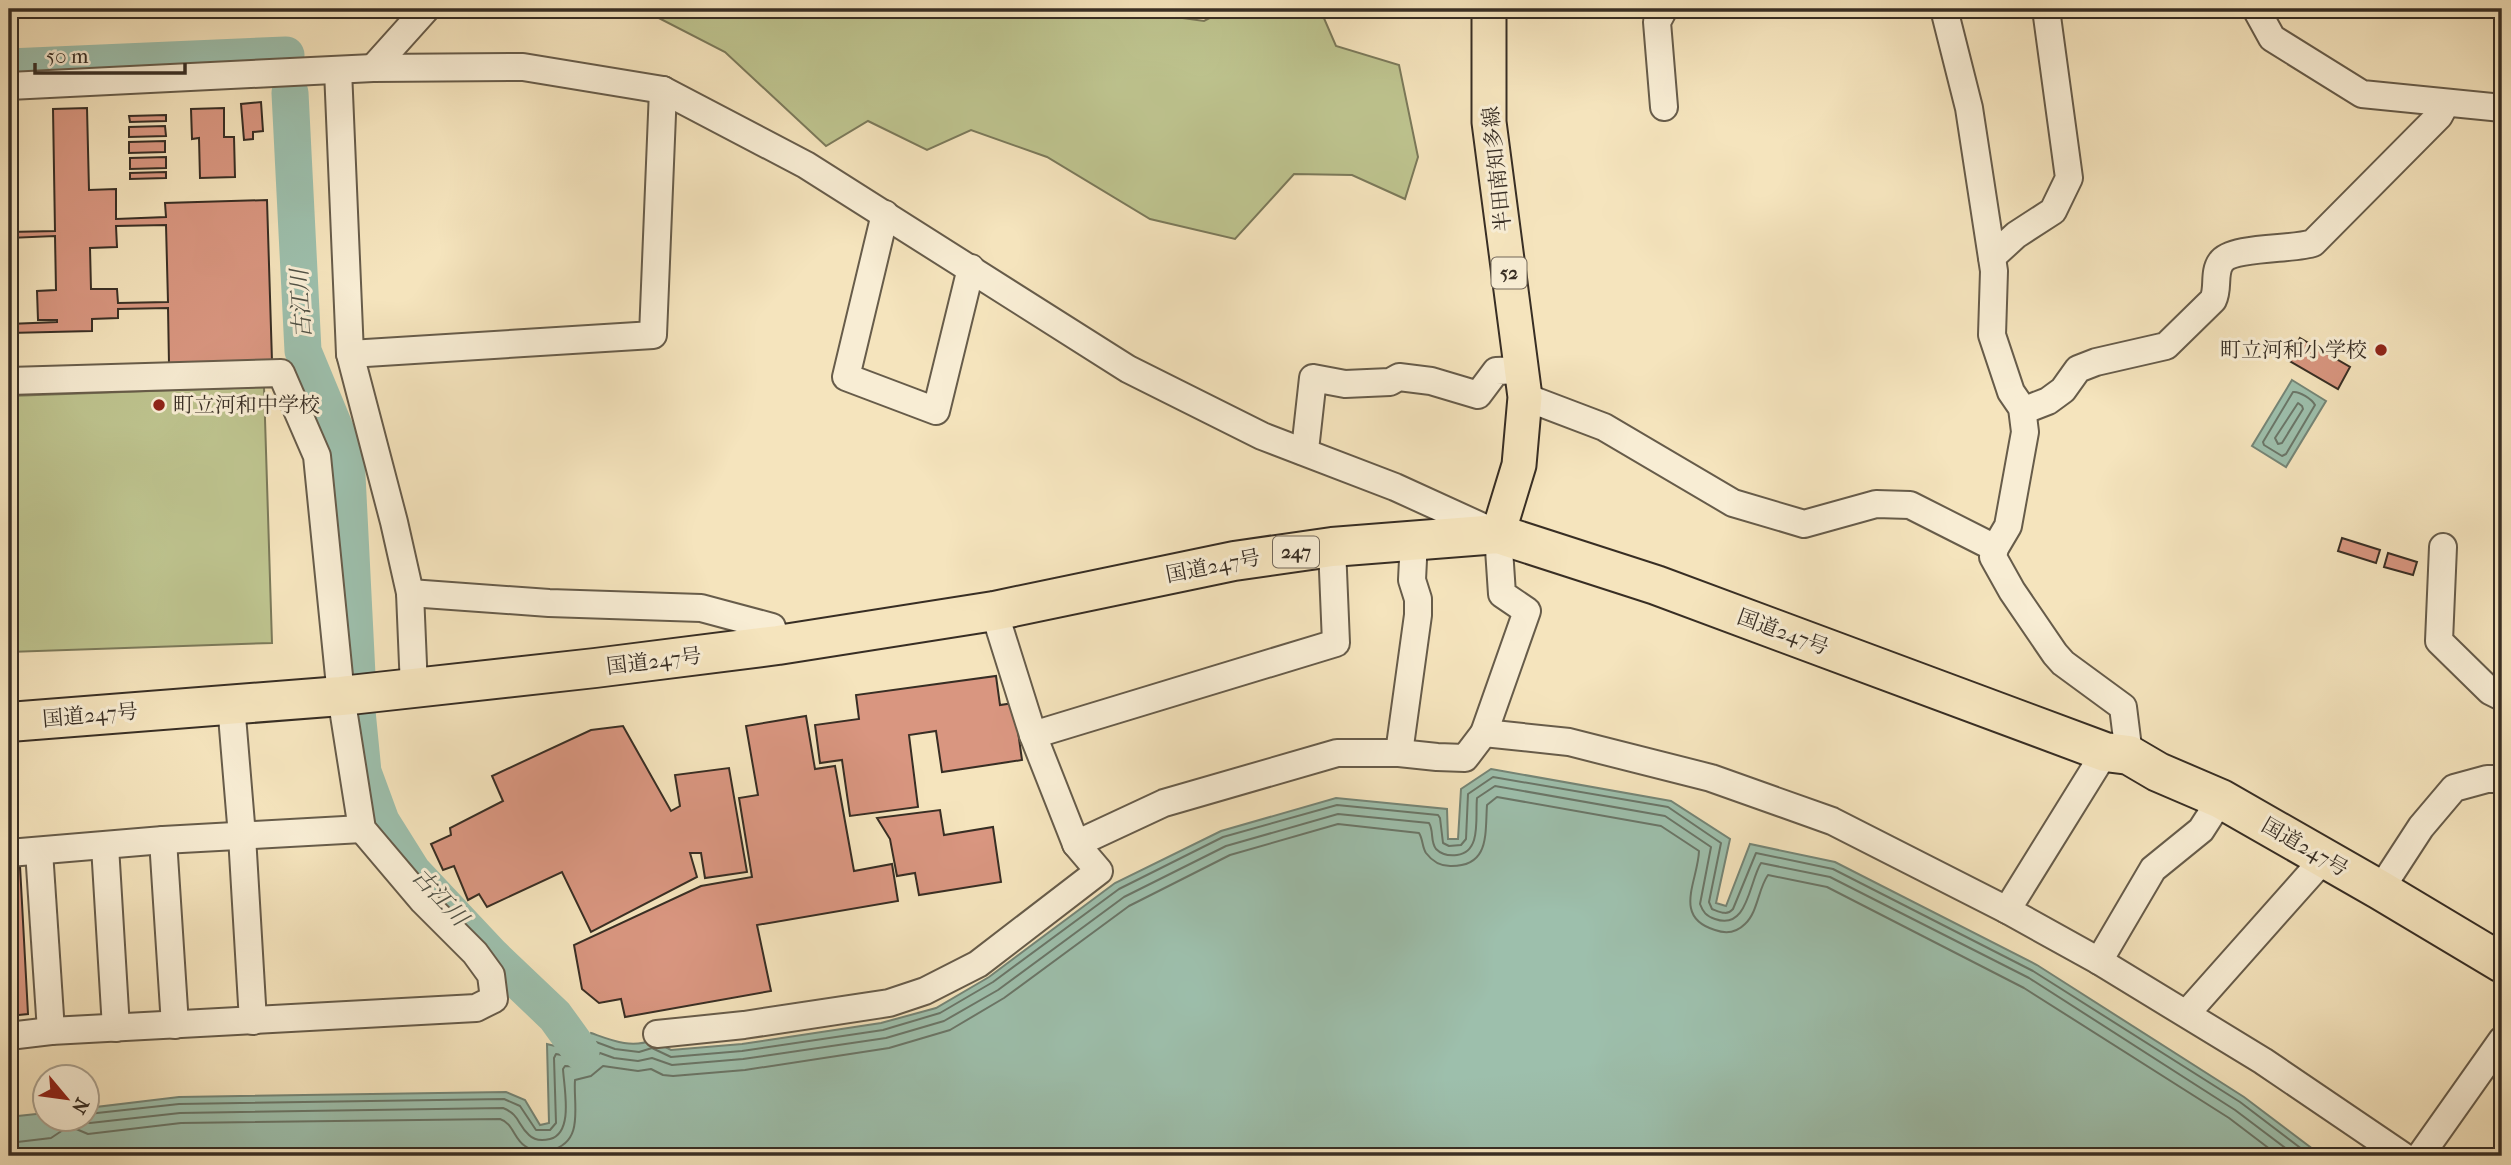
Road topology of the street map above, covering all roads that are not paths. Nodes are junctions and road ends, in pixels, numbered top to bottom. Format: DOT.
graph roads {
  1 [pos="426,9"];
  2 [pos="1489,9"];
  3 [pos="1664,9"];
  4 [pos="1944,9"];
  5 [pos="2046,9"];
  6 [pos="2256,9"];
  7 [pos="373,68"];
  8 [pos="338,70"];
  9 [pos="9,86"];
  10 [pos="663,90"];
  11 [pos="2446,103"];
  12 [pos="1664,107"];
  13 [pos="2502,108"];
  14 [pos="885,214"];
  15 [pos="1992,257"];
  16 [pos="971,268"];
  17 [pos="350,354"];
  18 [pos="9,381"];
  19 [pos="1524,383"];
  20 [pos="2022,408"];
  21 [pos="1302,451"];
  22 [pos="1498,534"];
  23 [pos="1414,539"];
  24 [pos="1332,547"];
  25 [pos="2443,547"];
  26 [pos="1995,548"];
  27 [pos="410,593"];
  28 [pos="994,611"];
  29 [pos="778,645"];
  30 [pos="414,688"];
  31 [pos="341,696"];
  32 [pos="2502,697"];
  33 [pos="231,704"];
  34 [pos="9,722"];
  35 [pos="1484,733"];
  36 [pos="1033,735"];
  37 [pos="1399,752"];
  38 [pos="2117,754"];
  39 [pos="2502,779"];
  40 [pos="2221,799"];
  41 [pos="362,830"];
  42 [pos="242,836"];
  43 [pos="163,840"];
  44 [pos="1076,844"];
  45 [pos="106,846"];
  46 [pos="39,851"];
  47 [pos="9,853"];
  48 [pos="2322,856"];
  49 [pos="2381,890"];
  50 [pos="2007,910"];
  51 [pos="2099,961"];
  52 [pos="2502,963"];
  53 [pos="2187,1013"];
  54 [pos="253,1021"];
  55 [pos="175,1025"];
  56 [pos="116,1028"];
  57 [pos="51,1031"];
  58 [pos="657,1034"];
  59 [pos="9,1036"];
  60 [pos="2502,1040"];
  61 [pos="2403,1156"];
  62 [pos="2420,1156"];
  1 -- 7 [label="street"];
  2 -- 19 [label="main road, 半田南知多線 / 52"];
  3 -- 12 [label="street"];
  4 -- 15 [label="street"];
  5 -- 15 [label="street"];
  6 -- 11 [label="street"];
  7 -- 8 [label="street"];
  7 -- 10 [label="street"];
  8 -- 9 [label="street"];
  8 -- 17 [label="street"];
  10 -- 14 [label="street"];
  10 -- 17 [label="street"];
  11 -- 13 [label="street"];
  11 -- 20 [label="street"];
  14 -- 16 [label="street"];
  14 -- 16 [label="street"];
  15 -- 20 [label="street"];
  16 -- 21 [label="street"];
  17 -- 27 [label="street"];
  18 -- 31 [label="street"];
  19 -- 21 [label="street"];
  19 -- 22 [label="main road, 半田南知多線 / 52"];
  19 -- 26 [label="street"];
  20 -- 26 [label="street"];
  21 -- 22 [label="street"];
  22 -- 23 [label="highway, 国道247号 / 247"];
  22 -- 35 [label="street"];
  22 -- 38 [label="highway, 国道247号 / 247"];
  23 -- 24 [label="highway, 国道247号 / 247"];
  23 -- 37 [label="street"];
  24 -- 28 [label="highway, 国道247号 / 247"];
  24 -- 36 [label="street"];
  25 -- 32 [label="street"];
  26 -- 38 [label="street"];
  27 -- 29 [label="street"];
  27 -- 30 [label="street"];
  28 -- 29 [label="highway, 国道247号 / 247"];
  28 -- 36 [label="street"];
  29 -- 30 [label="highway, 国道247号 / 247"];
  30 -- 31 [label="highway, 国道247号 / 247"];
  31 -- 33 [label="highway, 国道247号 / 247"];
  31 -- 41 [label="street"];
  33 -- 34 [label="highway, 国道247号 / 247"];
  33 -- 42 [label="street"];
  35 -- 37 [label="street"];
  35 -- 50 [label="street"];
  36 -- 44 [label="street"];
  37 -- 44 [label="street"];
  38 -- 40 [label="highway, 国道247号 / 247"];
  38 -- 50 [label="street"];
  39 -- 49 [label="street"];
  40 -- 48 [label="highway, 国道247号 / 247"];
  40 -- 51 [label="street"];
  41 -- 42 [label="street"];
  41 -- 54 [label="street"];
  42 -- 43 [label="street"];
  42 -- 54 [label="street"];
  43 -- 45 [label="street"];
  43 -- 55 [label="street"];
  44 -- 58 [label="street"];
  45 -- 46 [label="street"];
  45 -- 56 [label="street"];
  46 -- 47 [label="street"];
  46 -- 57 [label="street"];
  48 -- 49 [label="highway, 国道247号 / 247"];
  48 -- 53 [label="street"];
  49 -- 52 [label="highway, 国道247号 / 247"];
  50 -- 51 [label="street"];
  51 -- 53 [label="street"];
  53 -- 61 [label="street"];
  54 -- 55 [label="street"];
  55 -- 56 [label="street"];
  56 -- 57 [label="street"];
  57 -- 59 [label="street"];
  60 -- 62 [label="street"];
}
